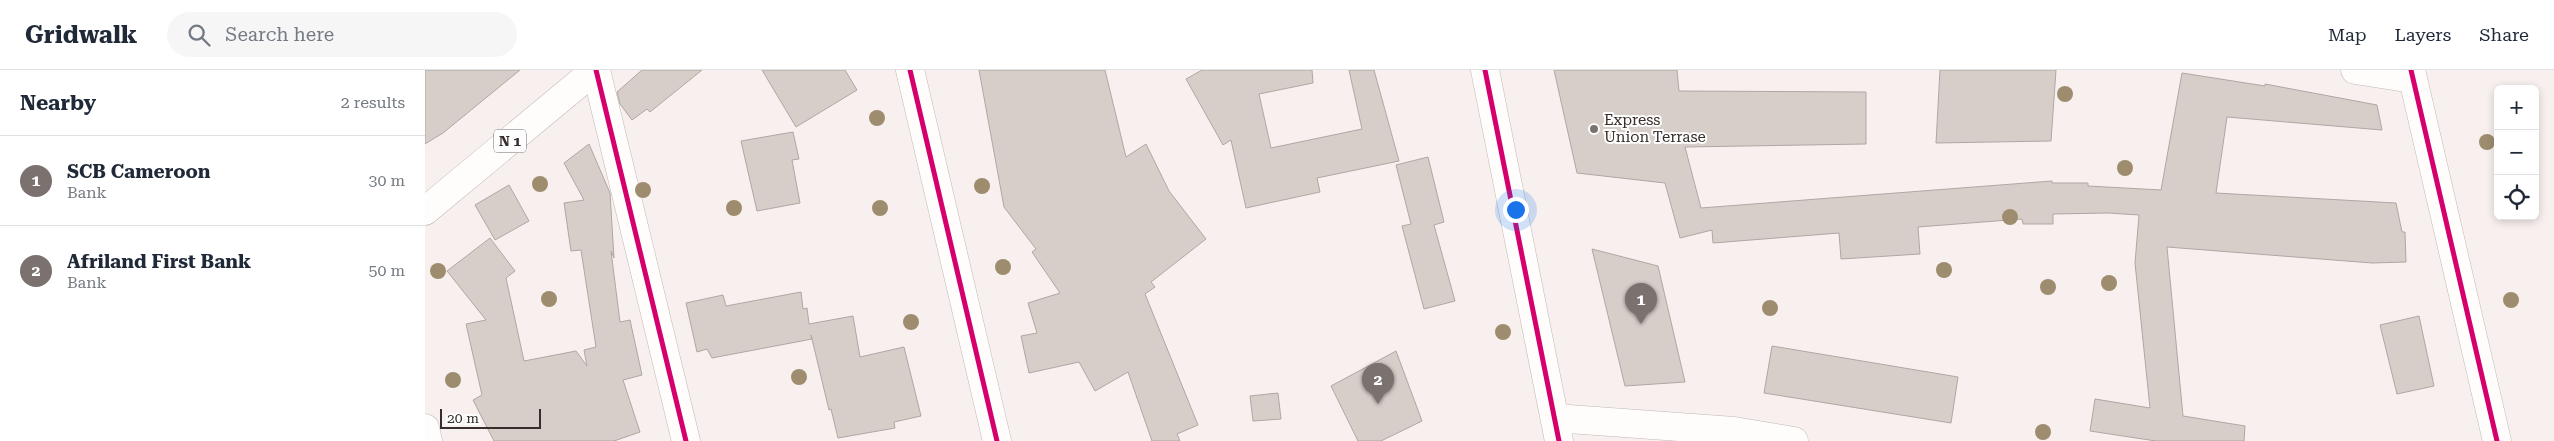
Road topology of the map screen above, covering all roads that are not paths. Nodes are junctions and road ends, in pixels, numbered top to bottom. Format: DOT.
graph roads {
  1 [pos="596,70"];
  2 [pos="910,70"];
  3 [pos="1485,70"];
  4 [pos="2355,70"];
  5 [pos="2412,75"];
  6 [pos="425,212"];
  7 [pos="425,428"];
  8 [pos="1557,430"];
  9 [pos="428,441"];
  10 [pos="686,441"];
  11 [pos="997,441"];
  12 [pos="1794,441"];
  13 [pos="2497,441"];
  1 -- 6 [label="main road, N 1"];
  1 -- 10 [label="main road"];
  2 -- 11 [label="main road"];
  3 -- 8 [label="main road"];
  4 -- 5 [label="main road"];
  5 -- 13 [label="main road"];
  7 -- 9 [label="main road"];
  8 -- 12 [label="main road"];
}
